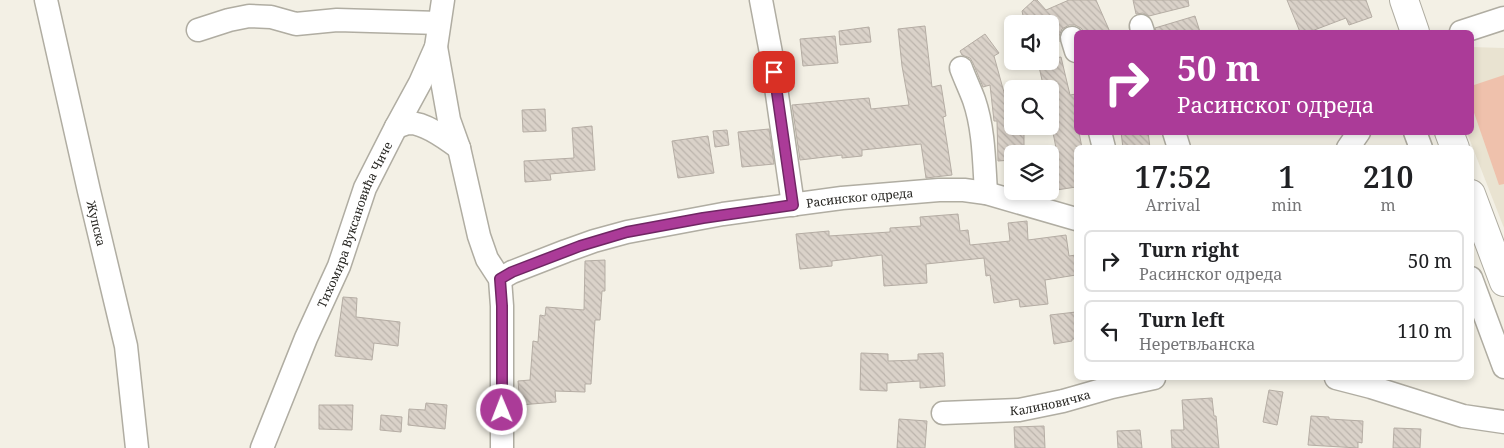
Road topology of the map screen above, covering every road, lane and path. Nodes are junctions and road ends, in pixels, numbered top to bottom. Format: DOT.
graph roads {
  1 [pos="46,0"];
  2 [pos="443,0"];
  3 [pos="761,0"];
  4 [pos="1404,0"];
  5 [pos="1504,18"];
  6 [pos="440,23"];
  7 [pos="198,30"];
  8 [pos="1414,30"];
  9 [pos="1467,30"];
  10 [pos="436,47"];
  11 [pos="960,68"];
  12 [pos="396,127"];
  13 [pos="459,148"];
  14 [pos="986,193"];
  15 [pos="1474,202"];
  16 [pos="793,205"];
  17 [pos="1074,219"];
  18 [pos="500,279"];
  19 [pos="1504,282"];
  20 [pos="1474,286"];
  21 [pos="1504,367"];
  22 [pos="1145,380"];
  23 [pos="1344,380"];
  24 [pos="943,413"];
  25 [pos="1504,422"];
  26 [pos="137,448"];
  27 [pos="262,448"];
  28 [pos="502,448"];
  1 -- 26 [label="street, Жупска"];
  2 -- 6 [label="street, Тихомира Вуксановића Чиче"];
  3 -- 16 [label="street"];
  4 -- 8 [label="main road"];
  5 -- 9 [label="street"];
  6 -- 7 [label="street"];
  6 -- 10 [label="street, Тихомира Вуксановића Чиче"];
  10 -- 12 [label="street, Тихомира Вуксановића Чиче"];
  10 -- 13 [label="street"];
  11 -- 14 [label="street"];
  12 -- 13 [label="street"];
  12 -- 27 [label="street, Тихомира Вуксановића Чиче"];
  13 -- 18 [label="street"];
  14 -- 16 [label="street, Расинског одреда"];
  14 -- 17 [label="street, Расинског одреда"];
  15 -- 19 [label="main road"];
  16 -- 18 [label="street, Расинског одреда"];
  18 -- 28 [label="street"];
  20 -- 21 [label="street"];
  22 -- 24 [label="street, Калиновичка"];
  23 -- 25 [label="street"];
}
